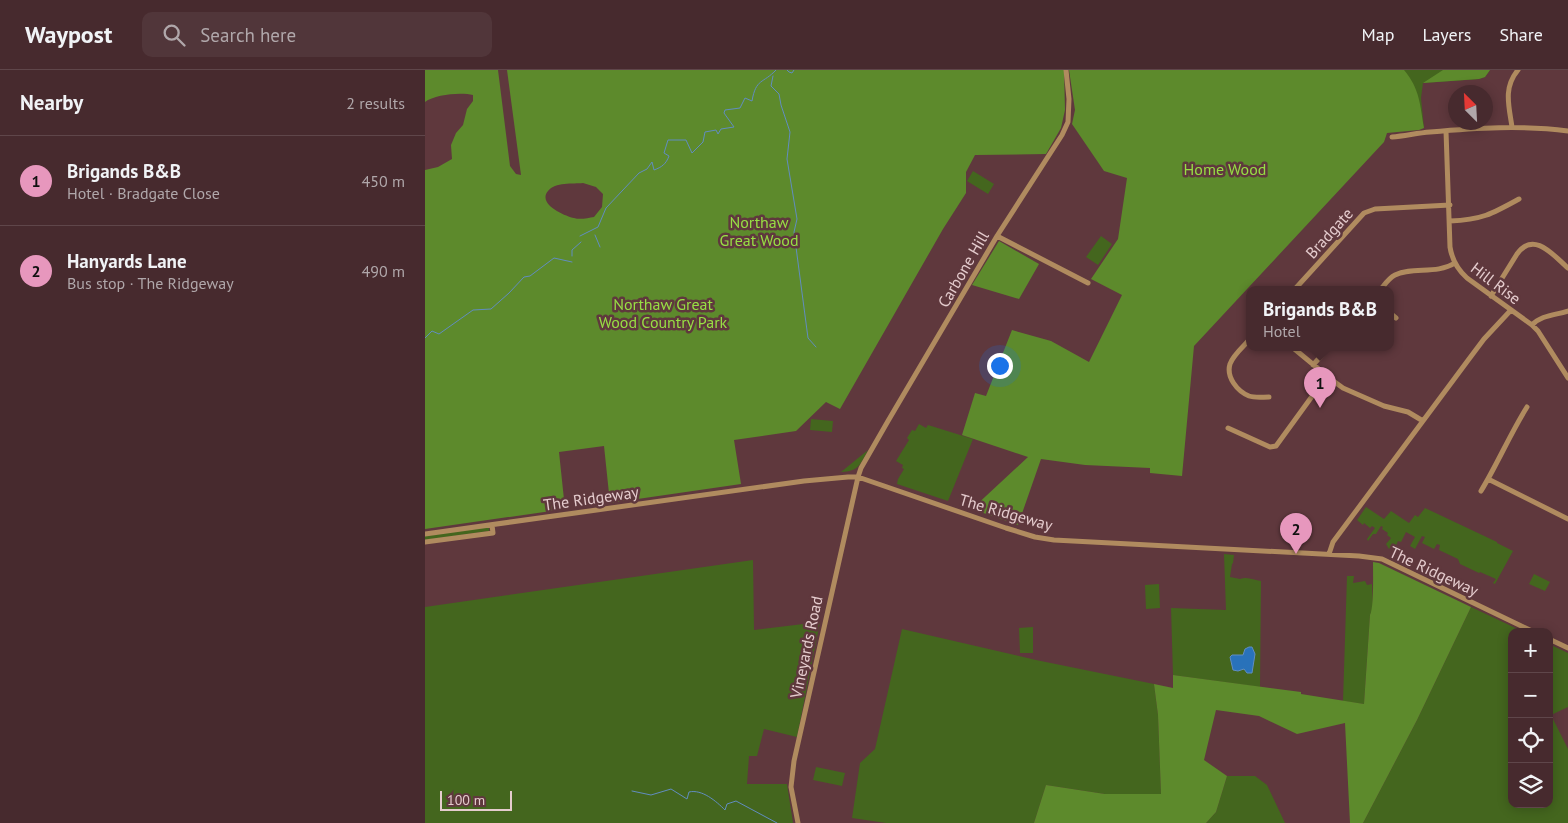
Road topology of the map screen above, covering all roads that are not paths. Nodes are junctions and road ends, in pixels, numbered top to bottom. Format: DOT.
graph roads {
  1 [pos="1066,70"];
  2 [pos="1518,70"];
  3 [pos="1512,127"];
  4 [pos="1446,131"];
  5 [pos="1568,131"];
  6 [pos="1392,137"];
  7 [pos="1519,199"];
  8 [pos="1449,205"];
  9 [pos="1450,221"];
  10 [pos="997,236"];
  11 [pos="1455,263"];
  12 [pos="1568,268"];
  13 [pos="1088,283"];
  14 [pos="1298,286"];
  15 [pos="1383,286"];
  16 [pos="1491,296"];
  17 [pos="1511,310"];
  18 [pos="1568,311"];
  19 [pos="1532,325"];
  20 [pos="1246,344"];
  21 [pos="1297,351"];
  22 [pos="1325,351"];
  23 [pos="1313,365"];
  24 [pos="1568,378"];
  25 [pos="1332,380"];
  26 [pos="1269,398"];
  27 [pos="1527,407"];
  28 [pos="1423,421"];
  29 [pos="1228,428"];
  30 [pos="858,477"];
  31 [pos="1488,480"];
  32 [pos="1481,490"];
  33 [pos="1568,519"];
  34 [pos="492,525"];
  35 [pos="425,534"];
  36 [pos="425,542"];
  37 [pos="1329,554"];
  38 [pos="1526,628"];
  39 [pos="1553,641"];
  40 [pos="1568,648"];
  41 [pos="798,823"];
  1 -- 10 [label="street, Carbone Hill"];
  2 -- 3 [label="street"];
  3 -- 4 [label="street"];
  3 -- 5 [label="street"];
  4 -- 6 [label="street"];
  4 -- 8 [label="street, Hill Rise"];
  7 -- 9 [label="street"];
  8 -- 9 [label="street, Hill Rise"];
  8 -- 14 [label="street, Bradgate"];
  9 -- 11 [label="street, Hill Rise"];
  10 -- 13 [label="street"];
  10 -- 30 [label="street, Carbone Hill"];
  11 -- 15 [label="street"];
  11 -- 16 [label="street, Hill Rise"];
  12 -- 16 [label="street"];
  16 -- 17 [label="street, Hill Rise"];
  17 -- 19 [label="street, Hill Rise"];
  17 -- 28 [label="street"];
  18 -- 19 [label="street"];
  19 -- 24 [label="street, Hill Rise"];
  20 -- 26 [label="street"];
  21 -- 23 [label="street"];
  22 -- 23 [label="street"];
  23 -- 25 [label="street"];
  25 -- 28 [label="street"];
  25 -- 29 [label="street"];
  27 -- 31 [label="street"];
  28 -- 37 [label="street"];
  30 -- 34 [label="street, The Ridgeway"];
  30 -- 37 [label="street, The Ridgeway"];
  30 -- 41 [label="street, Vineyards Road"];
  31 -- 32 [label="street"];
  31 -- 33 [label="street"];
  34 -- 35 [label="street, The Ridgeway"];
  34 -- 36 [label="street, The Ridgeway"];
  37 -- 38 [label="street, The Ridgeway"];
  39 -- 40 [label="street"];
}
